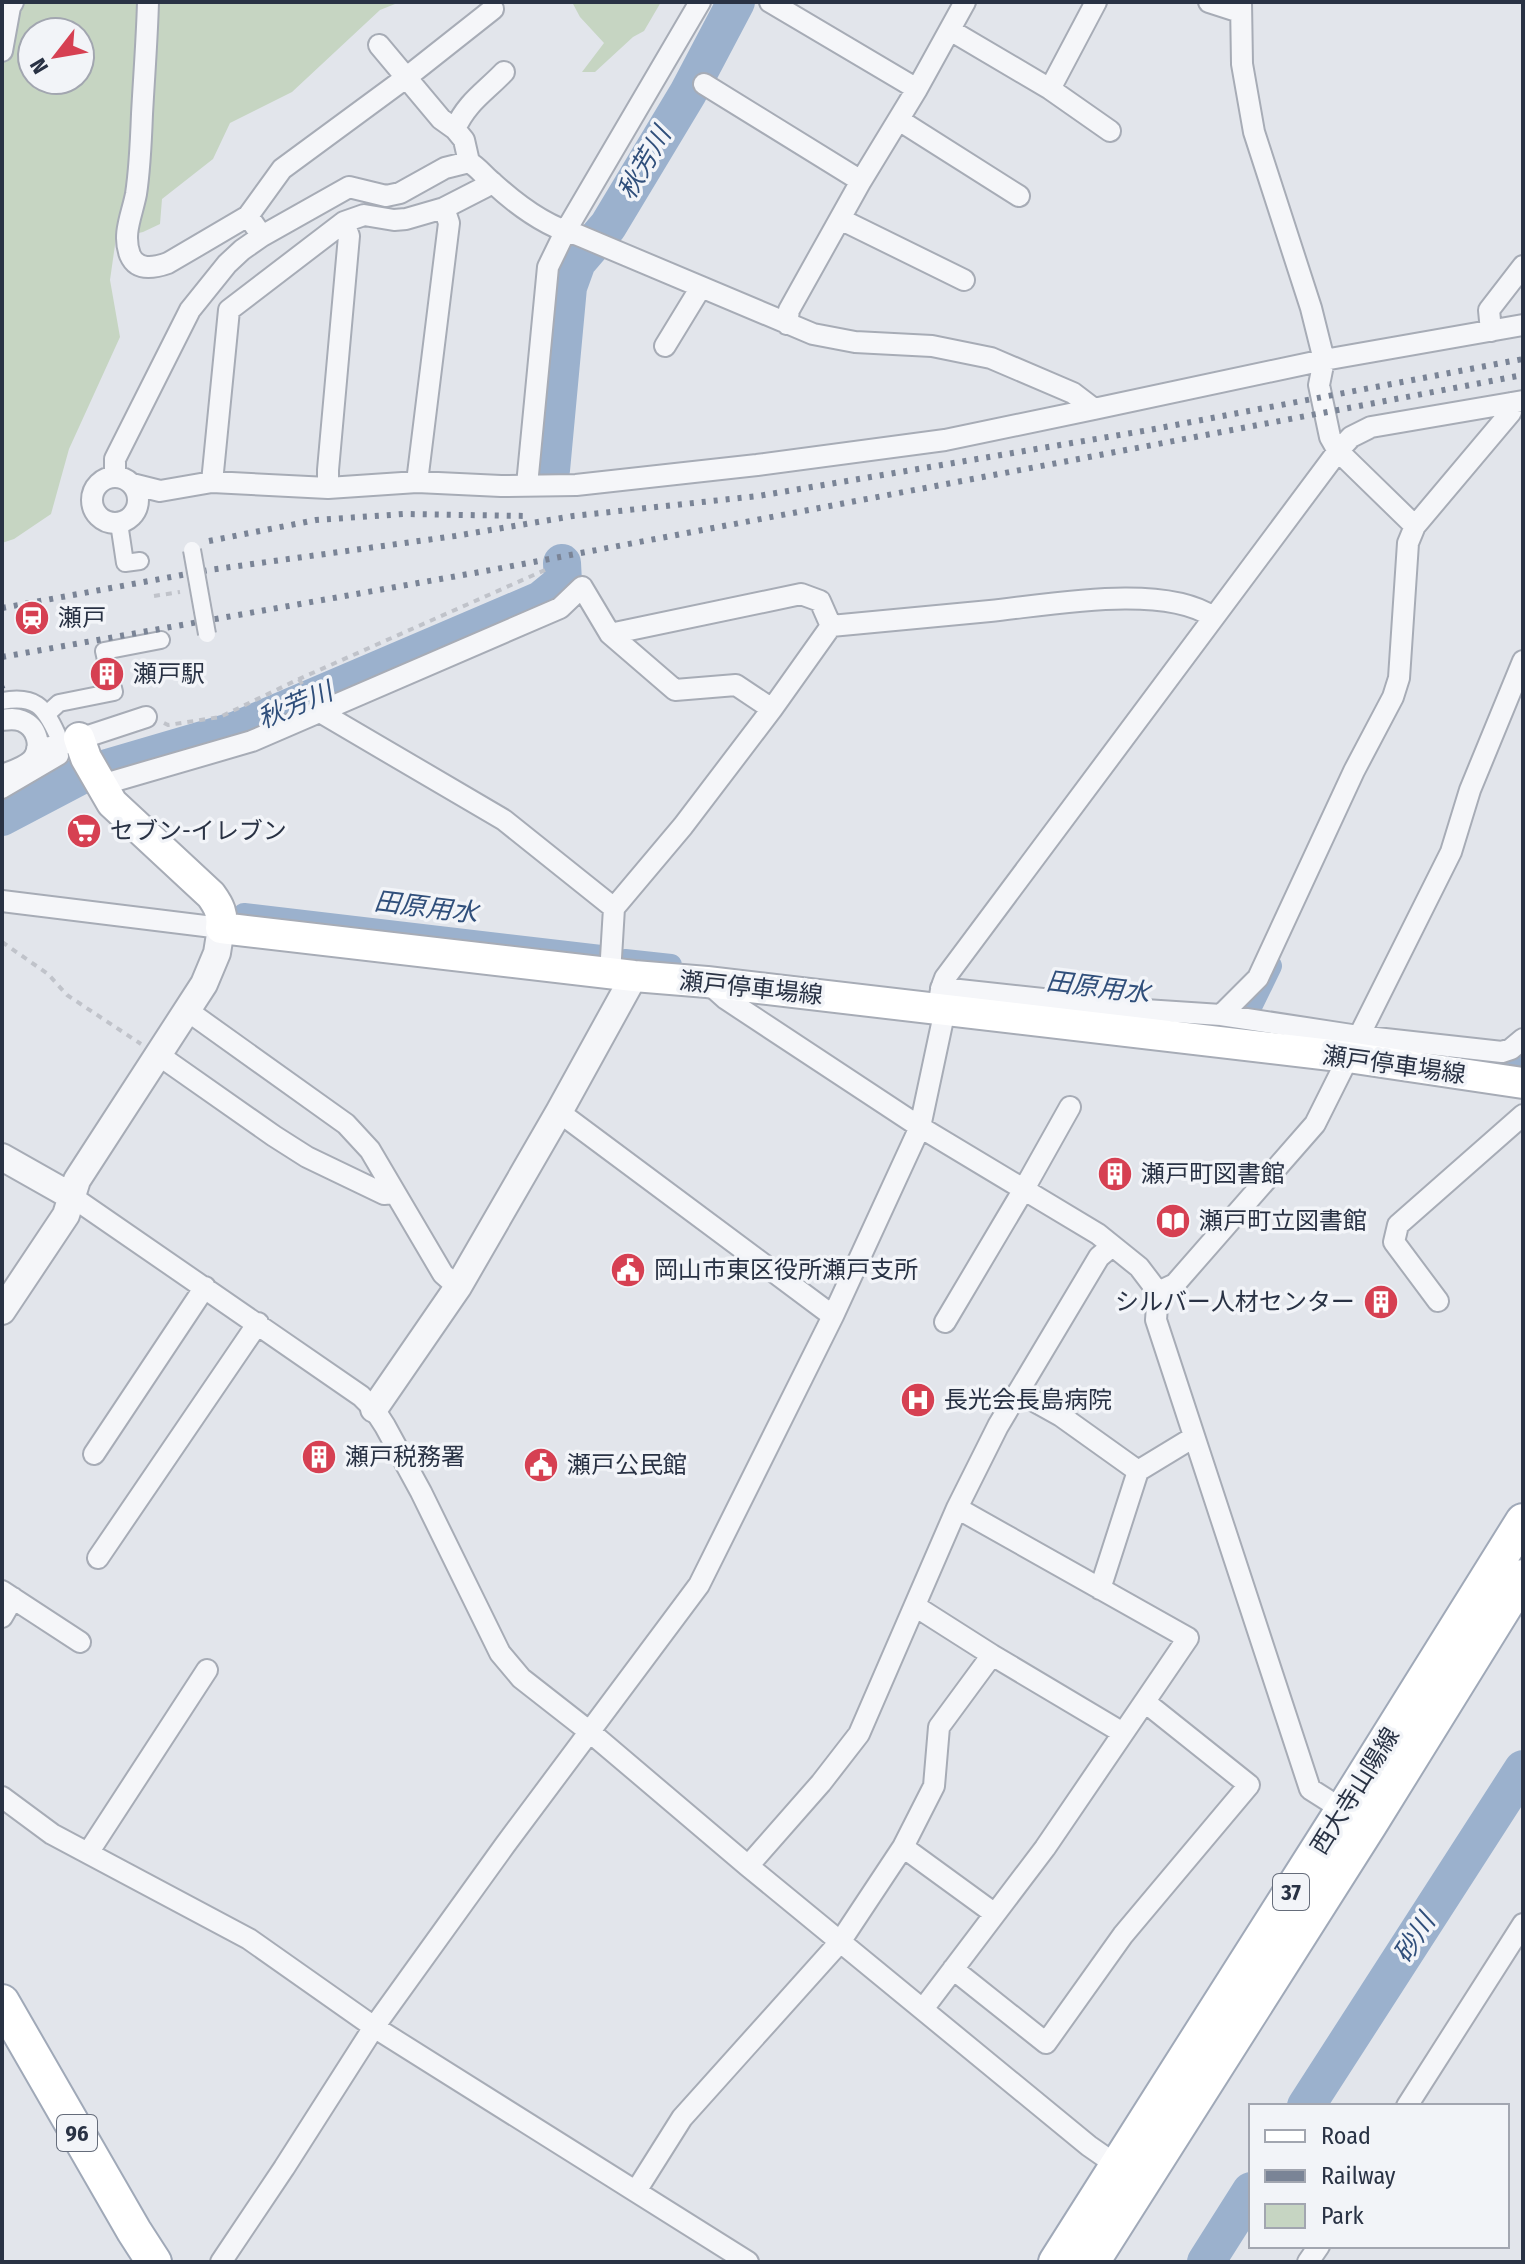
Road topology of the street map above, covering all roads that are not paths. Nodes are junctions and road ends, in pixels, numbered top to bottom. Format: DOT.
graph roads {
  1 [pos="13,2"];
  2 [pos="148,2"];
  3 [pos="700,2"];
  4 [pos="770,2"];
  5 [pos="965,2"];
  6 [pos="1096,2"];
  7 [pos="1209,2"];
  8 [pos="1240,7"];
  9 [pos="493,9"];
  10 [pos="950,30"];
  11 [pos="379,45"];
  12 [pos="2,51"];
  13 [pos="504,72"];
  14 [pos="407,77"];
  15 [pos="704,84"];
  16 [pos="917,89"];
  17 [pos="1050,89"];
  18 [pos="899,120"];
  19 [pos="455,129"];
  20 [pos="1110,131"];
  21 [pos="469,162"];
  22 [pos="490,181"];
  23 [pos="861,181"];
  24 [pos="1019,196"];
  25 [pos="444,208"];
  26 [pos="248,216"];
  27 [pos="840,219"];
  28 [pos="344,222"];
  29 [pos="572,234"];
  30 [pos="262,236"];
  31 [pos="1523,266"];
  32 [pos="964,280"];
  33 [pos="701,287"];
  34 [pos="787,324"];
  35 [pos="1523,325"];
  36 [pos="1491,331"];
  37 [pos="665,346"];
  38 [pos="1324,360"];
  39 [pos="1517,402"];
  40 [pos="1094,409"];
  41 [pos="1338,451"];
  42 [pos="123,480"];
  43 [pos="212,482"];
  44 [pos="417,482"];
  45 [pos="527,485"];
  46 [pos="328,488"];
  47 [pos="160,491"];
  48 [pos="136,509"];
  49 [pos="119,523"];
  50 [pos="1415,526"];
  51 [pos="192,550"];
  52 [pos="140,561"];
  53 [pos="1213,617"];
  54 [pos="831,626"];
  55 [pos="207,634"];
  56 [pos="610,634"];
  57 [pos="161,640"];
  58 [pos="106,660"];
  59 [pos="1523,661"];
  60 [pos="113,688"];
  61 [pos="2,701"];
  62 [pos="772,709"];
  63 [pos="320,712"];
  64 [pos="48,713"];
  65 [pos="146,717"];
  66 [pos="2,720"];
  67 [pos="70,746"];
  68 [pos="37,749"];
  69 [pos="2,775"];
  70 [pos="101,785"];
  71 [pos="2,790"];
  72 [pos="2,901"];
  73 [pos="614,908"];
  74 [pos="221,928"];
  75 [pos="622,975"];
  76 [pos="707,982"];
  77 [pos="940,998"];
  78 [pos="188,1011"];
  79 [pos="1221,1015"];
  80 [pos="1145,1022"];
  81 [pos="1523,1039"];
  82 [pos="1353,1047"];
  83 [pos="160,1056"];
  84 [pos="1521,1077"];
  85 [pos="1070,1107"];
  86 [pos="559,1112"];
  87 [pos="1523,1115"];
  88 [pos="920,1127"];
  89 [pos="2,1157"];
  90 [pos="1024,1189"];
  91 [pos="395,1193"];
  92 [pos="71,1196"];
  93 [pos="1112,1246"];
  94 [pos="205,1287"];
  95 [pos="458,1287"];
  96 [pos="1158,1292"];
  97 [pos="1438,1301"];
  98 [pos="2,1311"];
  99 [pos="833,1316"];
  100 [pos="945,1322"];
  101 [pos="258,1323"];
  102 [pos="1018,1392"];
  103 [pos="374,1409"];
  104 [pos="1194,1437"];
  105 [pos="94,1454"];
  106 [pos="1138,1471"];
  107 [pos="957,1508"];
  108 [pos="1523,1521"];
  109 [pos="98,1558"];
  110 [pos="1523,1577"];
  111 [pos="1100,1589"];
  112 [pos="8,1594"];
  113 [pos="915,1606"];
  114 [pos="2,1617"];
  115 [pos="80,1642"];
  116 [pos="992,1655"];
  117 [pos="207,1670"];
  118 [pos="1145,1702"];
  119 [pos="590,1732"];
  120 [pos="1123,1733"];
  121 [pos="2,1797"];
  122 [pos="1356,1818"];
  123 [pos="903,1847"];
  124 [pos="88,1853"];
  125 [pos="748,1866"];
  126 [pos="995,1914"];
  127 [pos="1523,1924"];
  128 [pos="840,1942"];
  129 [pos="953,1969"];
  130 [pos="2,2002"];
  131 [pos="923,2009"];
  132 [pos="374,2027"];
  133 [pos="1408,2104"];
  134 [pos="1129,2174"];
  135 [pos="636,2191"];
  136 [pos="154,2262"];
  137 [pos="221,2262"];
  138 [pos="748,2262"];
  139 [pos="1056,2262"];
  140 [pos="1092,2262"];
  1 -- 12 [label="street"];
  2 -- 26 [label="street"];
  3 -- 29 [label="street"];
  4 -- 16 [label="street"];
  5 -- 10 [label="street"];
  6 -- 17 [label="street"];
  7 -- 8 [label="street"];
  8 -- 38 [label="street"];
  9 -- 14 [label="street"];
  10 -- 16 [label="street"];
  10 -- 17 [label="street"];
  11 -- 14 [label="street"];
  13 -- 19 [label="street"];
  14 -- 19 [label="street"];
  14 -- 26 [label="street"];
  15 -- 23 [label="street"];
  16 -- 18 [label="street"];
  17 -- 20 [label="street"];
  18 -- 23 [label="street"];
  18 -- 24 [label="street"];
  19 -- 21 [label="street"];
  21 -- 22 [label="street"];
  21 -- 30 [label="street"];
  22 -- 25 [label="street"];
  22 -- 29 [label="street"];
  23 -- 27 [label="street"];
  25 -- 28 [label="street"];
  25 -- 44 [label="street"];
  26 -- 30 [label="street"];
  27 -- 32 [label="street"];
  27 -- 34 [label="street"];
  28 -- 43 [label="street"];
  28 -- 46 [label="street"];
  29 -- 33 [label="street"];
  29 -- 45 [label="street"];
  30 -- 42 [label="street"];
  31 -- 36 [label="street"];
  33 -- 34 [label="street"];
  33 -- 37 [label="street"];
  34 -- 40 [label="street"];
  35 -- 36 [label="street"];
  36 -- 38 [label="street"];
  38 -- 40 [label="street"];
  38 -- 41 [label="street"];
  39 -- 41 [label="street"];
  39 -- 50 [label="street"];
  40 -- 45 [label="street"];
  41 -- 50 [label="street"];
  41 -- 53 [label="street"];
  42 -- 47 [label="street"];
  42 -- 48 [label="street"];
  42 -- 49 [label="street"];
  43 -- 46 [label="street"];
  43 -- 47 [label="street"];
  44 -- 45 [label="street"];
  44 -- 46 [label="street"];
  47 -- 48 [label="street"];
  48 -- 49 [label="street"];
  49 -- 52 [label="street"];
  50 -- 79 [label="street"];
  51 -- 55 [label="street, bridge"];
  53 -- 54 [label="street"];
  53 -- 77 [label="street"];
  54 -- 56 [label="street"];
  54 -- 62 [label="street"];
  56 -- 62 [label="street"];
  56 -- 63 [label="street"];
  57 -- 58 [label="street"];
  59 -- 82 [label="street"];
  60 -- 64 [label="street"];
  61 -- 64 [label="street"];
  62 -- 73 [label="street"];
  63 -- 70 [label="street"];
  63 -- 73 [label="street"];
  64 -- 67 [label="street"];
  65 -- 67 [label="street"];
  66 -- 68 [label="street"];
  67 -- 68 [label="street"];
  67 -- 70 [label="main road"];
  67 -- 71 [label="street"];
  68 -- 69 [label="street"];
  70 -- 74 [label="main road"];
  72 -- 74 [label="street"];
  73 -- 75 [label="street"];
  74 -- 75 [label="main road, 瀬戸停車場線"];
  74 -- 78 [label="street"];
  75 -- 76 [label="main road, 瀬戸停車場線"];
  75 -- 86 [label="street"];
  76 -- 77 [label="main road, 瀬戸停車場線"];
  76 -- 88 [label="street"];
  77 -- 80 [label="main road, 瀬戸停車場線"];
  77 -- 88 [label="street"];
  78 -- 83 [label="street"];
  78 -- 91 [label="street"];
  79 -- 80 [label="street"];
  79 -- 82 [label="street"];
  80 -- 82 [label="main road, 瀬戸停車場線"];
  81 -- 82 [label="street"];
  82 -- 84 [label="main road, 瀬戸停車場線"];
  82 -- 96 [label="street"];
  83 -- 91 [label="street"];
  83 -- 92 [label="street"];
  85 -- 90 [label="street"];
  86 -- 95 [label="street"];
  86 -- 99 [label="street"];
  87 -- 97 [label="street"];
  88 -- 90 [label="street"];
  88 -- 99 [label="street"];
  89 -- 92 [label="street"];
  90 -- 93 [label="street"];
  90 -- 100 [label="street"];
  91 -- 95 [label="street"];
  92 -- 94 [label="street"];
  92 -- 98 [label="street"];
  93 -- 96 [label="street"];
  93 -- 102 [label="street"];
  94 -- 101 [label="street"];
  94 -- 105 [label="street"];
  95 -- 103 [label="street"];
  96 -- 104 [label="street"];
  99 -- 119 [label="street"];
  101 -- 103 [label="street"];
  101 -- 109 [label="street"];
  102 -- 106 [label="street"];
  102 -- 107 [label="street"];
  103 -- 119 [label="street"];
  104 -- 106 [label="street"];
  104 -- 122 [label="street"];
  106 -- 111 [label="street"];
  107 -- 111 [label="street"];
  107 -- 113 [label="street"];
  108 -- 122 [label="main road, 西大寺山陽線 / 37"];
  110 -- 122 [label="main road, 西大寺山陽線 / 37"];
  111 -- 118 [label="street"];
  112 -- 114 [label="street"];
  112 -- 115 [label="street"];
  113 -- 116 [label="street"];
  113 -- 125 [label="street"];
  116 -- 120 [label="street"];
  116 -- 123 [label="street"];
  117 -- 124 [label="street"];
  118 -- 120 [label="street"];
  118 -- 129 [label="street"];
  119 -- 125 [label="street"];
  119 -- 132 [label="street"];
  120 -- 126 [label="street"];
  121 -- 124 [label="street"];
  122 -- 134 [label="main road, 西大寺山陽線 / 37"];
  123 -- 126 [label="street"];
  123 -- 128 [label="street"];
  124 -- 132 [label="street"];
  125 -- 128 [label="street"];
  126 -- 129 [label="street"];
  127 -- 133 [label="street"];
  128 -- 131 [label="street"];
  128 -- 135 [label="street"];
  129 -- 131 [label="street"];
  130 -- 136 [label="main road, 96"];
  131 -- 134 [label="street"];
  132 -- 135 [label="street"];
  132 -- 137 [label="street"];
  134 -- 139 [label="main road, 西大寺山陽線 / 37"];
  134 -- 140 [label="main road, 西大寺山陽線 / 37"];
  135 -- 138 [label="street"];
}
